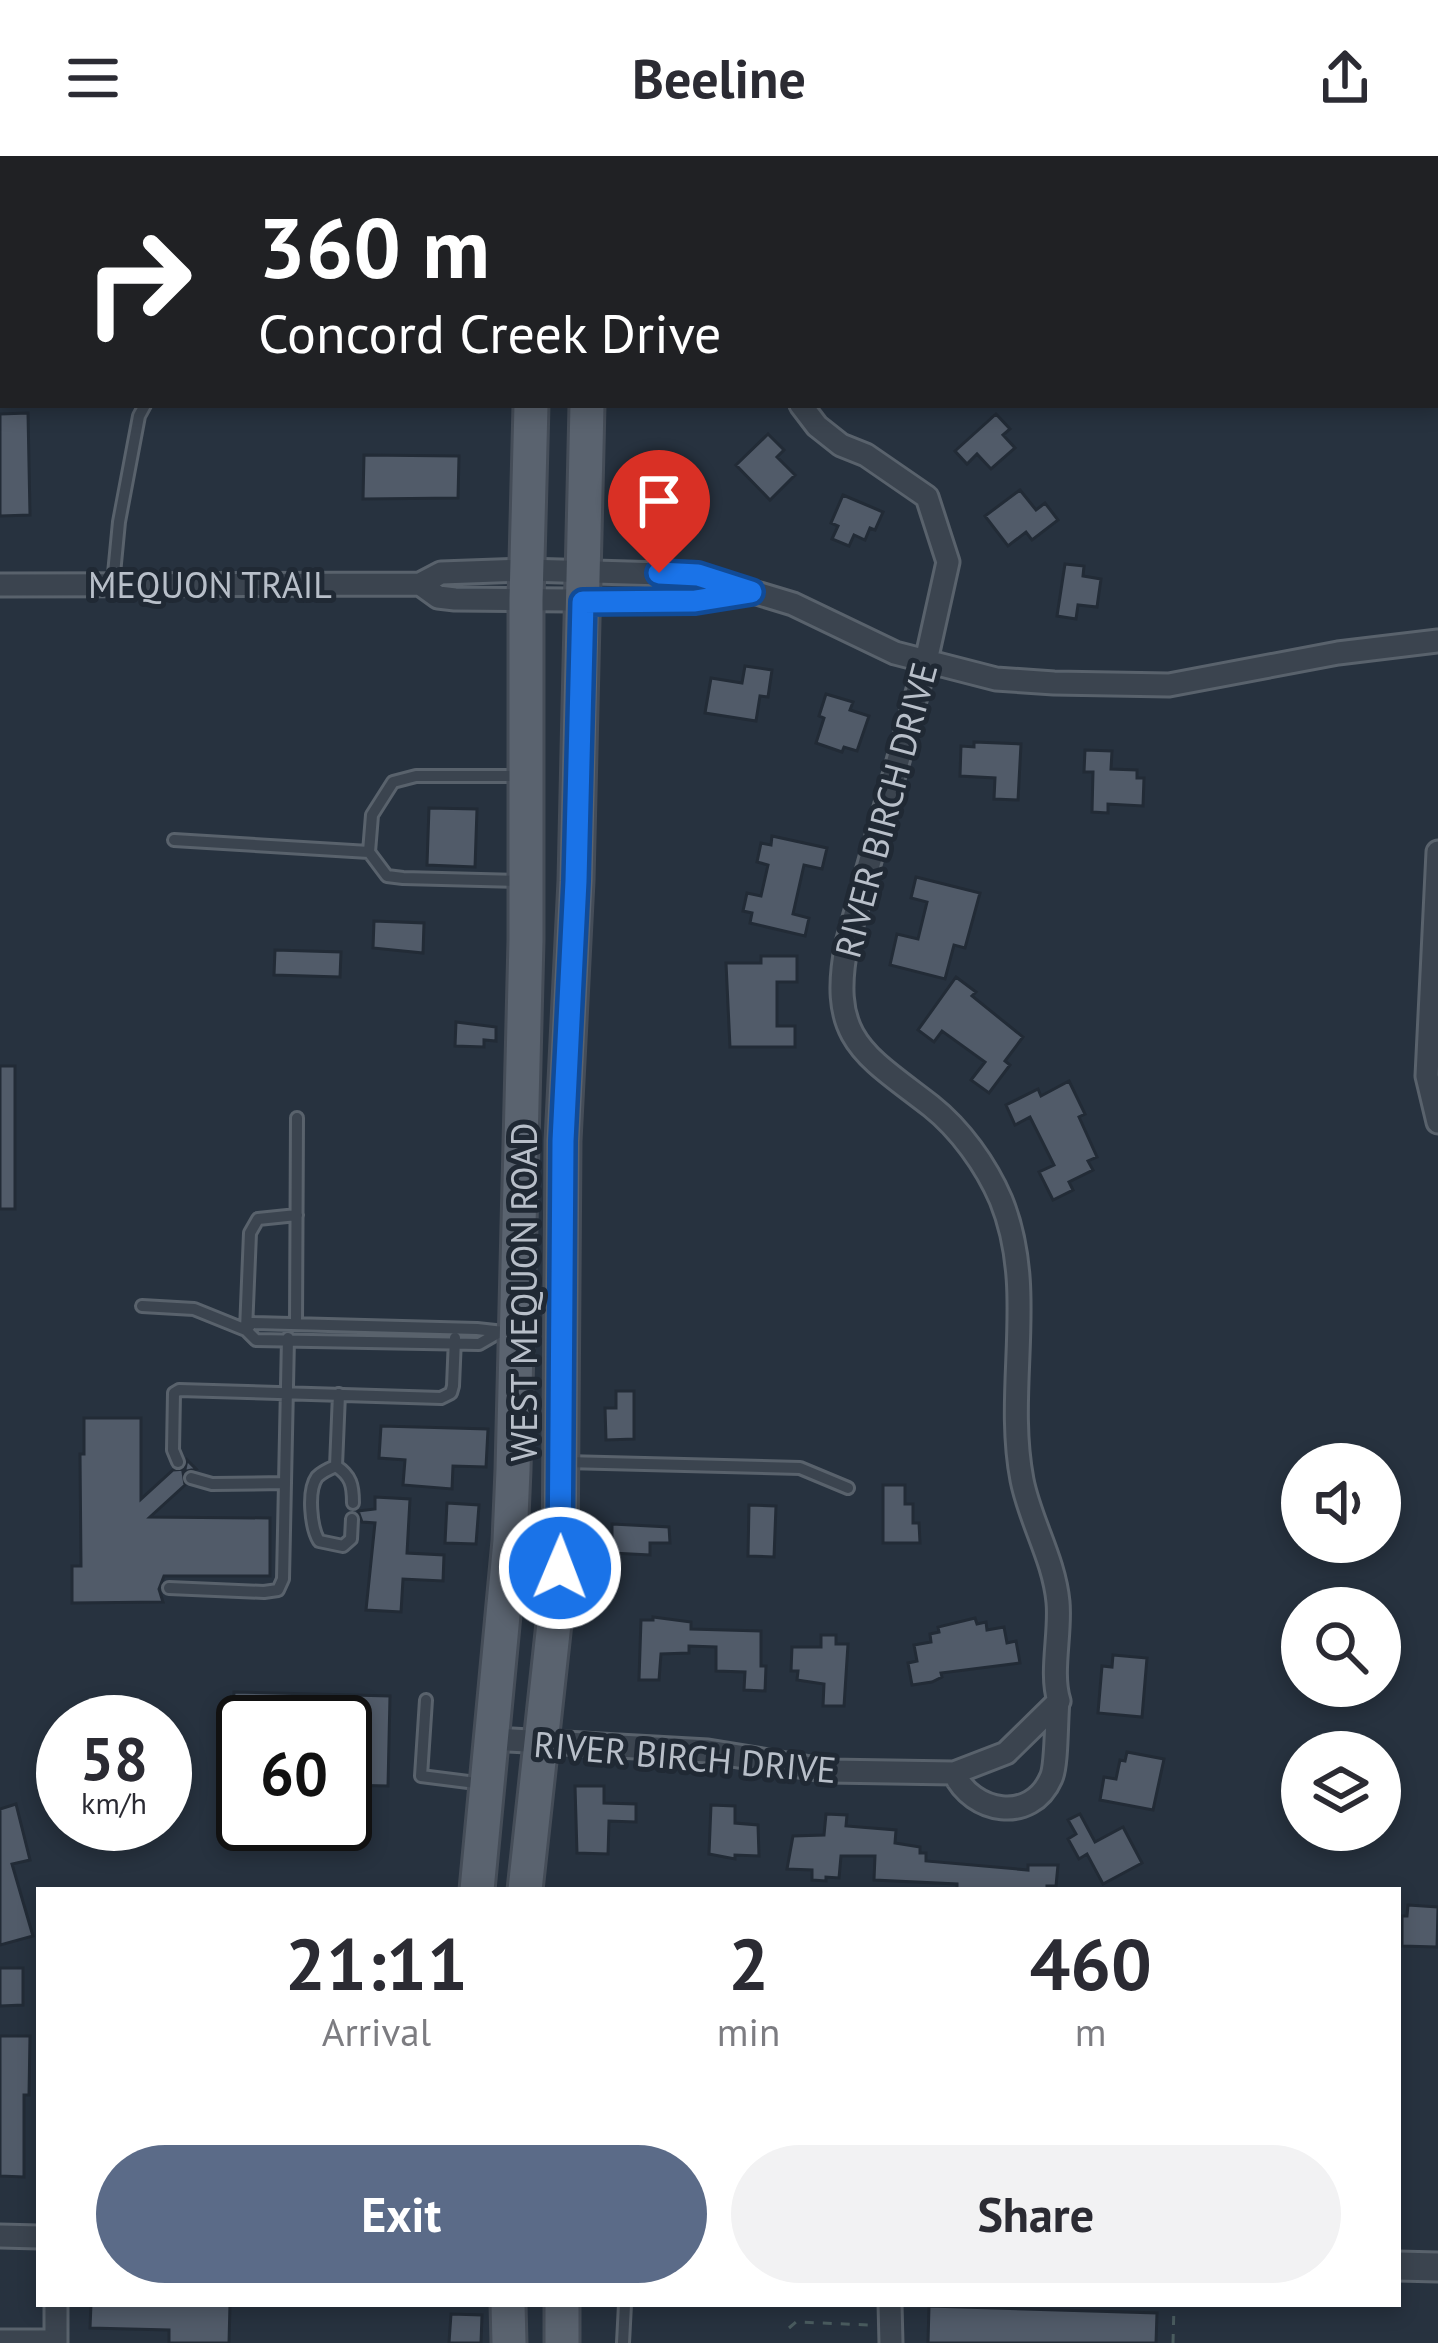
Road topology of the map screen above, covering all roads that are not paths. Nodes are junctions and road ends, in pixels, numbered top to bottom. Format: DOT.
graph roads {
  1 [pos="143,408"];
  2 [pos="531,408"];
  3 [pos="586,408"];
  4 [pos="804,408"];
  5 [pos="0,585"];
  6 [pos="113,585"];
  7 [pos="526,585"];
  8 [pos="583,586"];
  9 [pos="1438,641"];
  10 [pos="926,661"];
  11 [pos="525,776"];
  12 [pos="174,840"];
  13 [pos="370,852"];
  14 [pos="1438,852"];
  15 [pos="524,880"];
  16 [pos="576,881"];
  17 [pos="297,1118"];
  18 [pos="1438,1122"];
  19 [pos="297,1215"];
  20 [pos="142,1306"];
  21 [pos="292,1324"];
  22 [pos="455,1329"];
  23 [pos="246,1330"];
  24 [pos="507,1333"];
  25 [pos="562,1333"];
  26 [pos="288,1340"];
  27 [pos="455,1344"];
  28 [pos="288,1392"];
  29 [pos="339,1394"];
  30 [pos="178,1462"];
  31 [pos="562,1462"];
  32 [pos="336,1466"];
  33 [pos="191,1478"];
  34 [pos="285,1483"];
  35 [pos="848,1488"];
  36 [pos="353,1503"];
  37 [pos="352,1519"];
  38 [pos="169,1588"];
  39 [pos="426,1700"];
  40 [pos="1059,1701"];
  41 [pos="492,1739"];
  42 [pos="539,1742"];
  43 [pos="954,1773"];
  44 [pos="487,1784"];
  45 [pos="477,1887"];
  46 [pos="525,1887"];
  47 [pos="0,2236"];
  48 [pos="36,2237"];
  49 [pos="1401,2266"];
  50 [pos="1438,2267"];
  51 [pos="56,2307"];
  52 [pos="508,2307"];
  53 [pos="562,2307"];
  54 [pos="625,2307"];
  55 [pos="0,2341"];
  56 [pos="56,2342"];
  57 [pos="509,2343"];
  58 [pos="562,2343"];
  59 [pos="623,2343"];
  1 -- 6 [label="lane"];
  2 -- 7 [label="main road, WEST MEQUON ROAD"];
  3 -- 8 [label="main road, WEST MEQUON ROAD"];
  4 -- 10 [label="street, RIVER BIRCH DRIVE"];
  5 -- 6 [label="street, MEQUON TRAIL"];
  6 -- 7 [label="street, MEQUON TRAIL"];
  7 -- 8 [label="street, MEQUON TRAIL"];
  7 -- 11 [label="main road, WEST MEQUON ROAD"];
  8 -- 10 [label="street, MEQUON TRAIL"];
  8 -- 16 [label="main road, WEST MEQUON ROAD"];
  9 -- 10 [label="street, MEQUON TRAIL"];
  10 -- 40 [label="street, RIVER BIRCH DRIVE"];
  11 -- 13 [label="lane"];
  11 -- 15 [label="main road, WEST MEQUON ROAD"];
  12 -- 13 [label="lane"];
  13 -- 15 [label="lane"];
  14 -- 18 [label="street"];
  15 -- 16 [label="main road"];
  15 -- 24 [label="main road, WEST MEQUON ROAD"];
  16 -- 25 [label="main road, WEST MEQUON ROAD"];
  17 -- 19 [label="lane"];
  19 -- 21 [label="lane"];
  19 -- 23 [label="lane"];
  20 -- 23 [label="lane"];
  21 -- 22 [label="lane"];
  21 -- 23 [label="lane"];
  21 -- 26 [label="lane"];
  22 -- 24 [label="lane"];
  22 -- 27 [label="lane"];
  23 -- 26 [label="lane"];
  24 -- 25 [label="main road"];
  24 -- 27 [label="lane"];
  24 -- 41 [label="main road, WEST MEQUON ROAD"];
  25 -- 31 [label="main road, WEST MEQUON ROAD"];
  26 -- 27 [label="lane"];
  26 -- 28 [label="lane"];
  27 -- 29 [label="lane"];
  28 -- 29 [label="lane"];
  28 -- 30 [label="lane"];
  28 -- 34 [label="lane"];
  29 -- 32 [label="lane"];
  31 -- 35 [label="lane"];
  31 -- 42 [label="main road, WEST MEQUON ROAD"];
  32 -- 36 [label="lane"];
  32 -- 37 [label="lane"];
  33 -- 34 [label="lane"];
  34 -- 38 [label="lane"];
  39 -- 44 [label="lane"];
  40 -- 43 [label="street, RIVER BIRCH DRIVE"];
  40 -- 43 [label="street"];
  41 -- 42 [label="street, RIVER BIRCH DRIVE"];
  41 -- 44 [label="main road, WEST MEQUON ROAD"];
  42 -- 43 [label="street, RIVER BIRCH DRIVE"];
  42 -- 46 [label="main road, WEST MEQUON ROAD"];
  44 -- 45 [label="main road, WEST MEQUON ROAD"];
  47 -- 48 [label="street"];
  49 -- 50 [label="street"];
  51 -- 56 [label="street"];
  52 -- 57 [label="main road"];
  53 -- 58 [label="main road"];
  54 -- 59 [label="lane"];
  55 -- 56 [label="street"];
}
